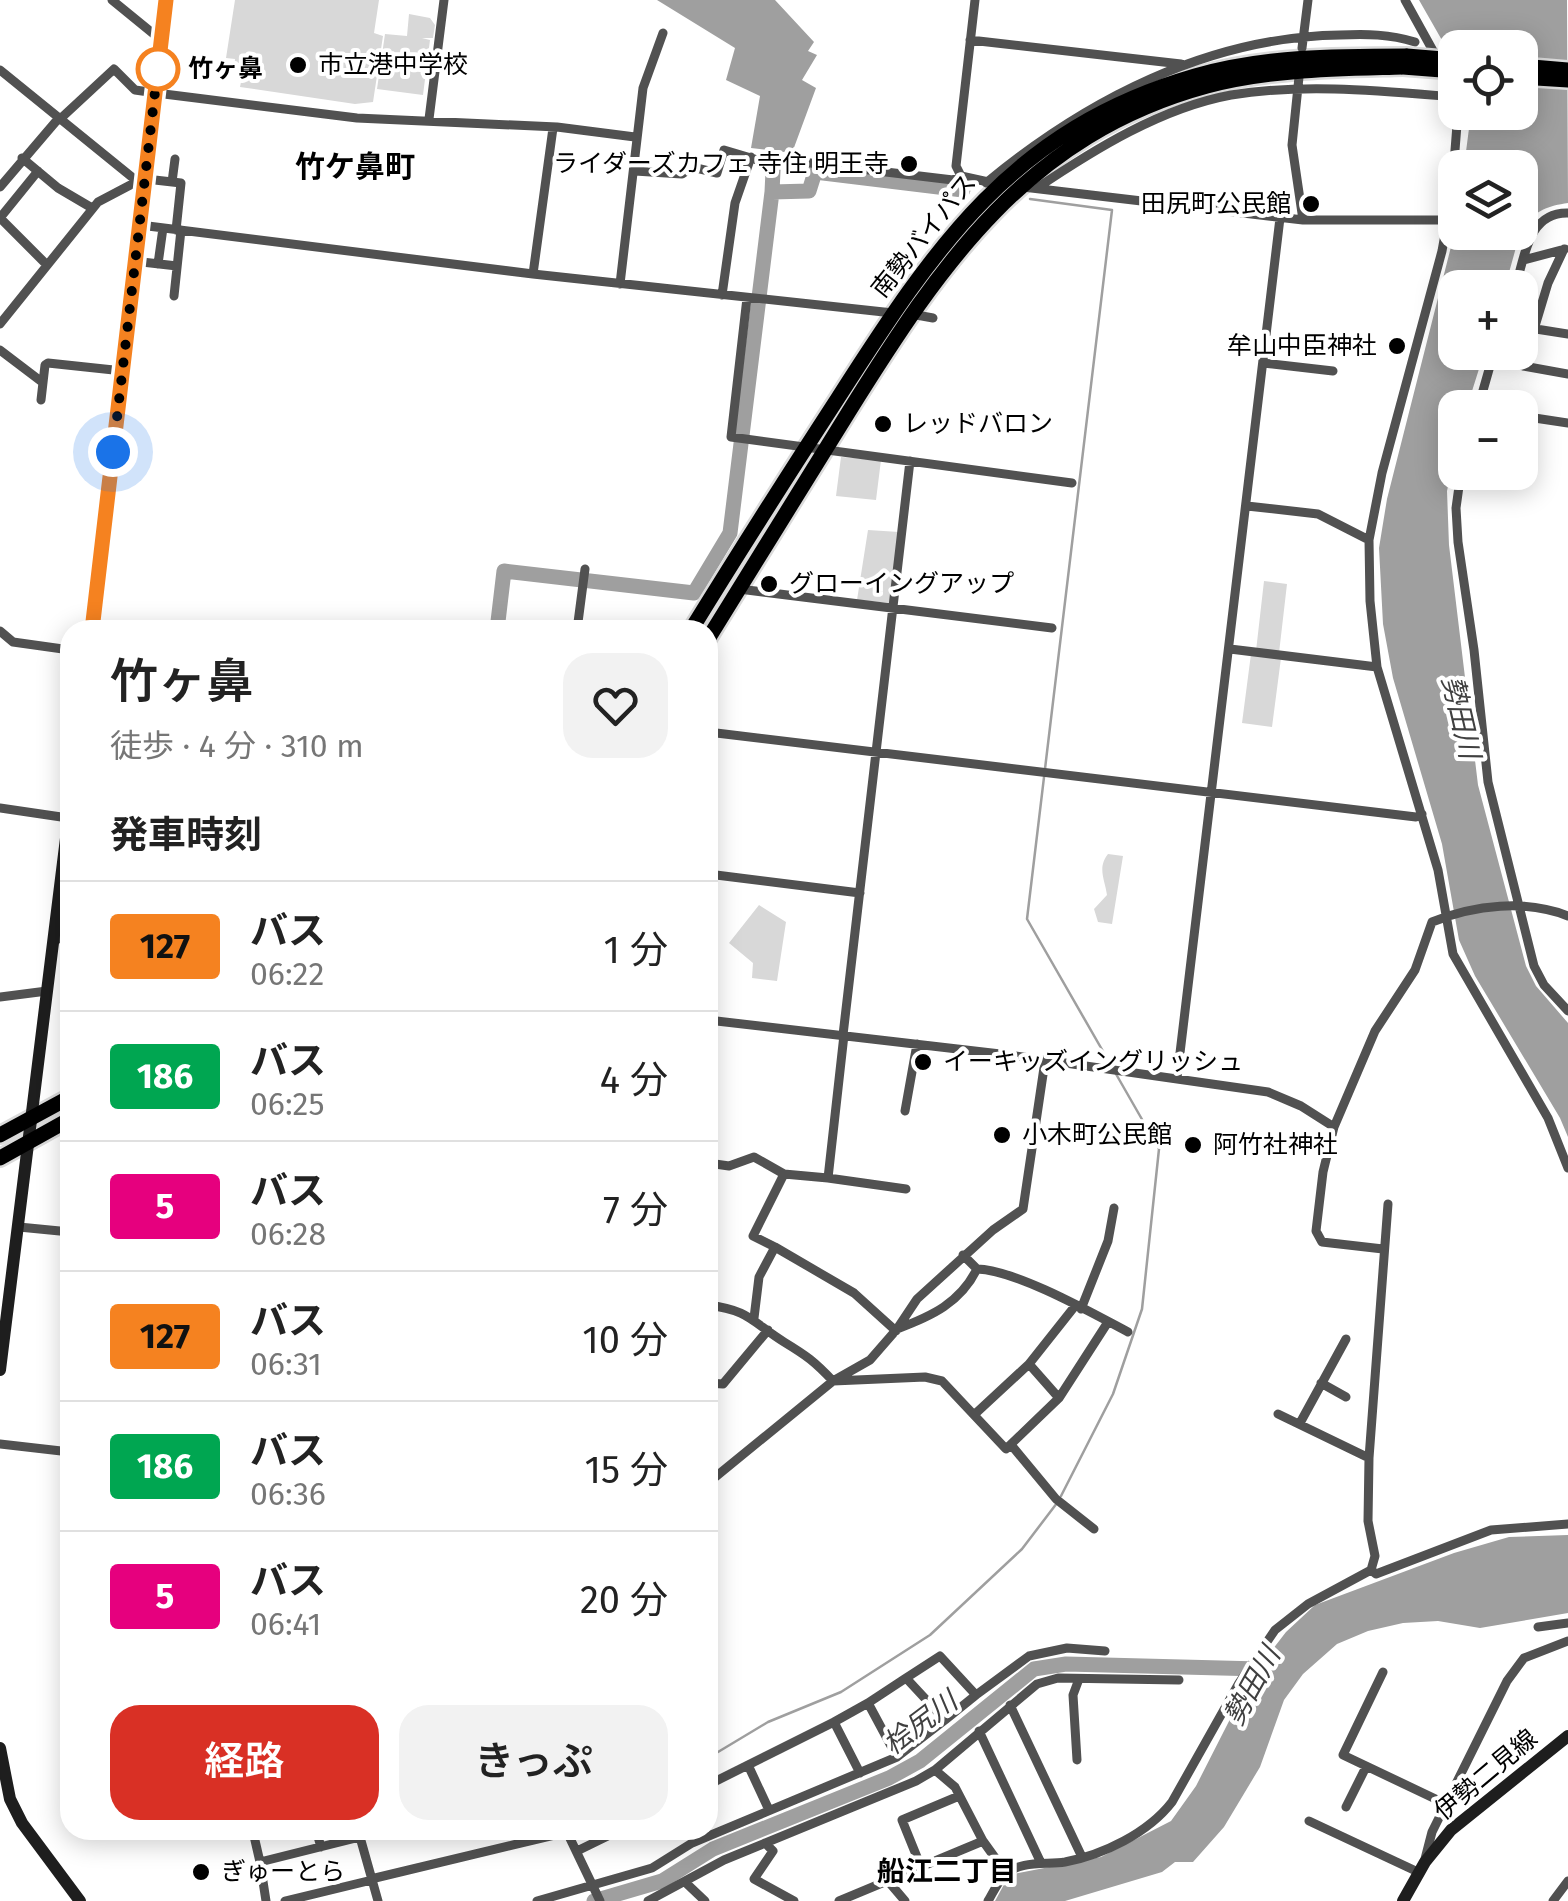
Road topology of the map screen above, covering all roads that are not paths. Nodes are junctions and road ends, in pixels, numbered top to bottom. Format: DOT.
graph roads {
  1 [pos="112,0"];
  2 [pos="166,0"];
  3 [pos="444,0"];
  4 [pos="975,0"];
  5 [pos="1308,0"];
  6 [pos="1405,0"];
  7 [pos="662,34"];
  8 [pos="1304,35"];
  9 [pos="162,40"];
  10 [pos="970,40"];
  11 [pos="1302,48"];
  12 [pos="1438,53"];
  13 [pos="1408,55"];
  14 [pos="1438,58"];
  15 [pos="1184,64"];
  16 [pos="1438,68"];
  17 [pos="1538,68"];
  18 [pos="0,70"];
  19 [pos="1568,70"];
  20 [pos="1538,78"];
  21 [pos="1568,80"];
  22 [pos="1298,83"];
  23 [pos="1438,92"];
  24 [pos="156,94"];
  25 [pos="59,119"];
  26 [pos="429,119"];
  27 [pos="553,128"];
  28 [pos="636,138"];
  29 [pos="750,157"];
  30 [pos="22,158"];
  31 [pos="175,160"];
  32 [pos="38,171"];
  33 [pos="635,171"];
  34 [pos="961,176"];
  35 [pos="142,182"];
  36 [pos="172,182"];
  37 [pos="992,184"];
  38 [pos="0,187"];
  39 [pos="1029,187"];
  40 [pos="92,208"];
  41 [pos="1568,213"];
  42 [pos="0,218"];
  43 [pos="1280,218"];
  44 [pos="1303,220"];
  45 [pos="1438,220"];
  46 [pos="140,225"];
  47 [pos="163,228"];
  48 [pos="179,230"];
  49 [pos="1442,250"];
  50 [pos="1562,250"];
  51 [pos="1524,260"];
  52 [pos="142,262"];
  53 [pos="158,264"];
  54 [pos="48,265"];
  55 [pos="178,266"];
  56 [pos="1521,270"];
  57 [pos="533,274"];
  58 [pos="620,284"];
  59 [pos="722,295"];
  60 [pos="174,296"];
  61 [pos="747,298"];
  62 [pos="893,313"];
  63 [pos="910,314"];
  64 [pos="933,318"];
  65 [pos="1538,320"];
  66 [pos="0,324"];
  67 [pos="1538,328"];
  68 [pos="1568,334"];
  69 [pos="0,350"];
  70 [pos="1263,363"];
  71 [pos="1538,369"];
  72 [pos="122,371"];
  73 [pos="1333,371"];
  74 [pos="1568,374"];
  75 [pos="42,382"];
  76 [pos="41,400"];
  77 [pos="1538,418"];
  78 [pos="1568,423"];
  79 [pos="807,446"];
  80 [pos="826,449"];
  81 [pos="910,461"];
  82 [pos="1072,483"];
  83 [pos="1458,490"];
  84 [pos="1248,506"];
  85 [pos="1369,540"];
  86 [pos="585,569"];
  87 [pos="739,589"];
  88 [pos="892,606"];
  89 [pos="93,620"];
  90 [pos="578,620"];
  91 [pos="697,620"];
  92 [pos="718,622"];
  93 [pos="1052,628"];
  94 [pos="0,630"];
  95 [pos="60,649"];
  96 [pos="1230,649"];
  97 [pos="1377,666"];
  98 [pos="718,733"];
  99 [pos="876,752"];
  100 [pos="1213,793"];
  101 [pos="0,808"];
  102 [pos="60,811"];
  103 [pos="1422,814"];
  104 [pos="718,875"];
  105 [pos="60,883"];
  106 [pos="860,893"];
  107 [pos="1520,904"];
  108 [pos="1445,916"];
  109 [pos="1568,916"];
  110 [pos="53,938"];
  111 [pos="60,939"];
  112 [pos="47,991"];
  113 [pos="0,997"];
  114 [pos="1568,1011"];
  115 [pos="718,1021"];
  116 [pos="843,1035"];
  117 [pos="917,1044"];
  118 [pos="1044,1061"];
  119 [pos="1177,1078"];
  120 [pos="60,1102"];
  121 [pos="906,1112"];
  122 [pos="32,1116"];
  123 [pos="60,1124"];
  124 [pos="1334,1128"];
  125 [pos="0,1134"];
  126 [pos="30,1141"];
  127 [pos="0,1158"];
  128 [pos="718,1164"];
  129 [pos="1568,1168"];
  130 [pos="784,1174"];
  131 [pos="828,1178"];
  132 [pos="906,1189"];
  133 [pos="1388,1204"];
  134 [pos="1114,1208"];
  135 [pos="20,1227"];
  136 [pos="60,1231"];
  137 [pos="775,1247"];
  138 [pos="1382,1249"];
  139 [pos="963,1255"];
  140 [pos="977,1269"];
  141 [pos="718,1306"];
  142 [pos="1078,1307"];
  143 [pos="754,1318"];
  144 [pos="1108,1322"];
  145 [pos="768,1330"];
  146 [pos="896,1330"];
  147 [pos="1128,1332"];
  148 [pos="1345,1339"];
  149 [pos="1028,1364"];
  150 [pos="0,1370"];
  151 [pos="833,1381"];
  152 [pos="1321,1383"];
  153 [pos="718,1384"];
  154 [pos="1346,1397"];
  155 [pos="1059,1398"];
  156 [pos="975,1414"];
  157 [pos="1278,1414"];
  158 [pos="1300,1423"];
  159 [pos="0,1444"];
  160 [pos="1012,1446"];
  161 [pos="60,1451"];
  162 [pos="1369,1458"];
  163 [pos="718,1475"];
  164 [pos="1568,1524"];
  165 [pos="1094,1528"];
  166 [pos="1370,1570"];
  167 [pos="1568,1623"];
  168 [pos="1538,1627"];
  169 [pos="1568,1640"];
  170 [pos="1105,1651"];
  171 [pos="1383,1672"];
  172 [pos="906,1678"];
  173 [pos="1056,1679"];
  174 [pos="1079,1679"];
  175 [pos="1179,1680"];
  176 [pos="1074,1690"];
  177 [pos="976,1695"];
  178 [pos="868,1703"];
  179 [pos="1010,1705"];
  180 [pos="945,1720"];
  181 [pos="834,1722"];
  182 [pos="979,1730"];
  183 [pos="1568,1736"];
  184 [pos="0,1748"];
  185 [pos="897,1757"];
  186 [pos="1077,1760"];
  187 [pos="748,1766"];
  188 [pos="1366,1767"];
  189 [pos="935,1770"];
  190 [pos="860,1773"];
  191 [pos="718,1781"];
  192 [pos="959,1796"];
  193 [pos="1446,1804"];
  194 [pos="1346,1807"];
  195 [pos="769,1810"];
  196 [pos="1309,1821"];
  197 [pos="718,1832"];
  198 [pos="255,1840"];
  199 [pos="320,1840"];
  200 [pos="342,1840"];
  201 [pos="361,1840"];
  202 [pos="530,1840"];
  203 [pos="571,1840"];
  204 [pos="600,1840"];
  205 [pos="691,1840"];
  206 [pos="699,1840"];
  207 [pos="983,1841"];
  208 [pos="692,1843"];
  209 [pos="765,1843"];
  210 [pos="322,1847"];
  211 [pos="577,1851"];
  212 [pos="1082,1857"];
  213 [pos="260,1862"];
  214 [pos="1042,1864"];
  215 [pos="921,1867"];
  216 [pos="1422,1867"];
  217 [pos="1006,1873"];
  218 [pos="371,1880"];
  219 [pos="888,1881"];
  220 [pos="1568,1881"];
  221 [pos="685,1882"];
  222 [pos="594,1886"];
  223 [pos="80,1901"];
  224 [pos="266,1901"];
  225 [pos="286,1901"];
  226 [pos="378,1901"];
  227 [pos="536,1901"];
  228 [pos="600,1901"];
  229 [pos="648,1901"];
  230 [pos="705,1901"];
  231 [pos="794,1901"];
  232 [pos="838,1901"];
  233 [pos="905,1901"];
  234 [pos="988,1901"];
  235 [pos="1403,1901"];
  236 [pos="1552,1901"];
  1 -- 9 [label="street"];
  2 -- 9 [label="main road"];
  3 -- 26 [label="street"];
  4 -- 10 [label="street"];
  5 -- 8 [label="street"];
  6 -- 12 [label="street"];
  7 -- 28 [label="street"];
  8 -- 11 [label="street"];
  8 -- 13 [label="street"];
  8 -- 15 [label="street"];
  9 -- 24 [label="main road"];
  10 -- 15 [label="street"];
  10 -- 34 [label="street"];
  13 -- 14 [label="highway, 南勢バイパス, bridge"];
  13 -- 16 [label="highway, 南勢バイパス, bridge"];
  13 -- 37 [label="highway, 南勢バイパス"];
  13 -- 39 [label="highway, 南勢バイパス"];
  15 -- 37 [label="street"];
  17 -- 19 [label="highway"];
  18 -- 25 [label="street"];
  20 -- 21 [label="highway"];
  22 -- 23 [label="street"];
  22 -- 39 [label="street"];
  22 -- 44 [label="street"];
  24 -- 25 [label="street"];
  24 -- 26 [label="street"];
  24 -- 35 [label="main road"];
  25 -- 30 [label="street"];
  25 -- 35 [label="street"];
  26 -- 27 [label="street"];
  27 -- 28 [label="street"];
  27 -- 57 [label="street"];
  28 -- 33 [label="street"];
  29 -- 33 [label="street"];
  29 -- 34 [label="street"];
  29 -- 59 [label="street"];
  30 -- 32 [label="street"];
  30 -- 38 [label="street"];
  31 -- 36 [label="street"];
  32 -- 40 [label="street"];
  32 -- 42 [label="street"];
  33 -- 58 [label="street"];
  34 -- 37 [label="street"];
  35 -- 36 [label="street"];
  35 -- 40 [label="street"];
  35 -- 46 [label="main road"];
  36 -- 48 [label="street"];
  37 -- 39 [label="street"];
  37 -- 62 [label="highway, 南勢バイパス"];
  39 -- 43 [label="street"];
  39 -- 63 [label="highway, 南勢バイパス"];
  40 -- 54 [label="street"];
  41 -- 51 [label="street"];
  42 -- 54 [label="street"];
  43 -- 44 [label="street"];
  43 -- 70 [label="street"];
  44 -- 45 [label="street"];
  46 -- 47 [label="street"];
  46 -- 72 [label="main road"];
  47 -- 48 [label="street"];
  47 -- 53 [label="street"];
  48 -- 55 [label="street"];
  48 -- 57 [label="street"];
  49 -- 85 [label="street"];
  50 -- 51 [label="street"];
  50 -- 65 [label="street"];
  51 -- 56 [label="street"];
  52 -- 53 [label="street"];
  53 -- 55 [label="street"];
  54 -- 66 [label="street"];
  55 -- 60 [label="street"];
  57 -- 58 [label="street"];
  58 -- 59 [label="street"];
  59 -- 61 [label="street"];
  61 -- 62 [label="street"];
  61 -- 79 [label="street"];
  62 -- 79 [label="highway, 南勢バイパス"];
  63 -- 64 [label="street"];
  63 -- 80 [label="highway, 南勢バイパス"];
  67 -- 68 [label="street"];
  69 -- 75 [label="street"];
  70 -- 73 [label="street"];
  70 -- 84 [label="street"];
  71 -- 74 [label="street"];
  72 -- 75 [label="street"];
  72 -- 89 [label="main road"];
  75 -- 76 [label="street"];
  77 -- 78 [label="street"];
  79 -- 80 [label="street"];
  79 -- 91 [label="highway, 南勢バイパス"];
  80 -- 81 [label="street"];
  80 -- 87 [label="highway, 南勢バイパス"];
  81 -- 82 [label="street"];
  81 -- 88 [label="street"];
  83 -- 107 [label="street"];
  84 -- 85 [label="street"];
  84 -- 96 [label="street"];
  85 -- 97 [label="street"];
  86 -- 90 [label="street"];
  87 -- 88 [label="street"];
  87 -- 92 [label="highway, 南勢バイパス"];
  88 -- 93 [label="street"];
  88 -- 99 [label="street"];
  94 -- 95 [label="street"];
  96 -- 97 [label="street"];
  96 -- 100 [label="street"];
  97 -- 103 [label="street"];
  98 -- 99 [label="street"];
  99 -- 100 [label="street"];
  99 -- 106 [label="street"];
  100 -- 103 [label="street"];
  100 -- 119 [label="street"];
  101 -- 102 [label="street"];
  103 -- 108 [label="street"];
  104 -- 106 [label="street"];
  105 -- 110 [label="main road"];
  106 -- 116 [label="street"];
  107 -- 108 [label="street"];
  107 -- 109 [label="street"];
  107 -- 114 [label="street"];
  108 -- 124 [label="street"];
  108 -- 129 [label="street"];
  110 -- 111 [label="street"];
  110 -- 112 [label="main road"];
  112 -- 113 [label="street"];
  112 -- 122 [label="main road"];
  115 -- 116 [label="street"];
  116 -- 117 [label="street"];
  116 -- 131 [label="street"];
  117 -- 118 [label="street"];
  117 -- 121 [label="street"];
  118 -- 119 [label="street"];
  118 -- 139 [label="street"];
  119 -- 124 [label="street"];
  120 -- 122 [label="highway"];
  122 -- 125 [label="highway"];
  122 -- 126 [label="main road"];
  123 -- 126 [label="highway"];
  124 -- 138 [label="street"];
  126 -- 127 [label="highway"];
  126 -- 135 [label="main road"];
  128 -- 130 [label="street"];
  130 -- 131 [label="street"];
  130 -- 137 [label="street"];
  131 -- 132 [label="street"];
  133 -- 138 [label="street"];
  134 -- 142 [label="street"];
  135 -- 136 [label="street"];
  135 -- 150 [label="main road"];
  137 -- 143 [label="street"];
  137 -- 146 [label="street"];
  138 -- 162 [label="street"];
  139 -- 140 [label="street"];
  139 -- 146 [label="street"];
  140 -- 142 [label="street"];
  140 -- 146 [label="street"];
  141 -- 143 [label="street"];
  142 -- 144 [label="street"];
  142 -- 149 [label="street"];
  143 -- 145 [label="street"];
  144 -- 147 [label="street"];
  144 -- 155 [label="street"];
  145 -- 151 [label="street"];
  145 -- 153 [label="street"];
  146 -- 151 [label="street"];
  148 -- 152 [label="street"];
  149 -- 155 [label="street"];
  149 -- 156 [label="street"];
  151 -- 156 [label="street"];
  151 -- 163 [label="street"];
  152 -- 154 [label="street"];
  152 -- 158 [label="street"];
  155 -- 160 [label="street"];
  156 -- 160 [label="street"];
  157 -- 158 [label="street"];
  158 -- 162 [label="street"];
  159 -- 161 [label="street"];
  160 -- 165 [label="street"];
  162 -- 166 [label="street"];
  164 -- 166 [label="street"];
  166 -- 212 [label="street"];
  167 -- 168 [label="street"];
  169 -- 193 [label="street"];
  170 -- 177 [label="street"];
  171 -- 188 [label="street"];
  172 -- 177 [label="street"];
  172 -- 178 [label="street"];
  172 -- 180 [label="street"];
  173 -- 174 [label="street"];
  173 -- 176 [label="street"];
  173 -- 179 [label="street"];
  174 -- 175 [label="street"];
  174 -- 176 [label="street"];
  176 -- 186 [label="street"];
  177 -- 180 [label="street"];
  178 -- 181 [label="street"];
  178 -- 185 [label="street"];
  179 -- 182 [label="street"];
  179 -- 212 [label="street"];
  180 -- 185 [label="street"];
  181 -- 187 [label="street"];
  181 -- 190 [label="street"];
  182 -- 189 [label="street"];
  182 -- 214 [label="street"];
  183 -- 216 [label="main road, 伊勢二見線"];
  184 -- 223 [label="main road"];
  185 -- 190 [label="street"];
  187 -- 191 [label="street"];
  187 -- 195 [label="street"];
  188 -- 193 [label="street"];
  188 -- 194 [label="street"];
  189 -- 192 [label="street"];
  189 -- 209 [label="street"];
  190 -- 195 [label="street"];
  192 -- 207 [label="street"];
  192 -- 215 [label="street"];
  193 -- 216 [label="street"];
  195 -- 197 [label="street"];
  196 -- 216 [label="street"];
  198 -- 213 [label="street"];
  199 -- 210 [label="street"];
  200 -- 210 [label="street"];
  201 -- 218 [label="street"];
  202 -- 218 [label="street"];
  203 -- 211 [label="street"];
  204 -- 211 [label="street"];
  205 -- 208 [label="street"];
  206 -- 208 [label="street"];
  207 -- 215 [label="street"];
  207 -- 217 [label="street"];
  208 -- 222 [label="street"];
  209 -- 221 [label="street"];
  209 -- 231 [label="street"];
  210 -- 213 [label="street"];
  211 -- 222 [label="street"];
  212 -- 214 [label="street"];
  213 -- 224 [label="street"];
  214 -- 217 [label="street"];
  215 -- 219 [label="street"];
  216 -- 235 [label="main road, 伊勢二見線"];
  217 -- 234 [label="street"];
  218 -- 225 [label="street"];
  218 -- 226 [label="street"];
  219 -- 232 [label="street"];
  219 -- 233 [label="street"];
  220 -- 236 [label="street"];
  221 -- 229 [label="street"];
  221 -- 230 [label="street"];
  222 -- 227 [label="street"];
  222 -- 228 [label="street"];
}
